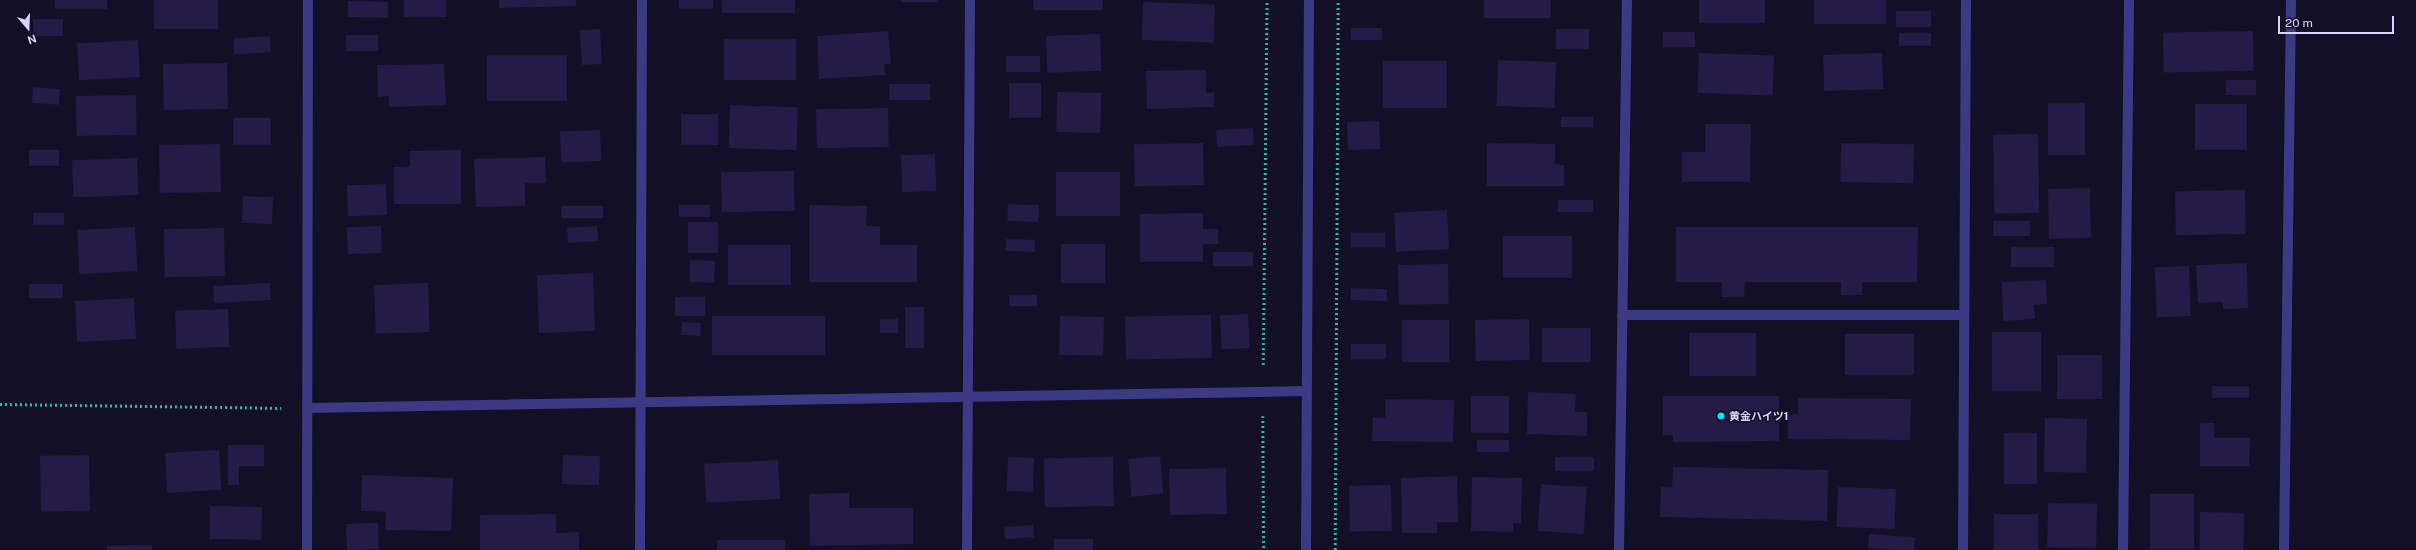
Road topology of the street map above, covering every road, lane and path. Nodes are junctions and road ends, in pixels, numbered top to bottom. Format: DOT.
graph roads {
  1 [pos="308,0"];
  2 [pos="642,0"];
  3 [pos="970,0"];
  4 [pos="1267,0"];
  5 [pos="1309,0"];
  6 [pos="1338,0"];
  7 [pos="1627,0"];
  8 [pos="1966,0"];
  9 [pos="2129,0"];
  10 [pos="2291,0"];
  11 [pos="1622,315"];
  12 [pos="1964,315"];
  13 [pos="1306,391"];
  14 [pos="1263,392"];
  15 [pos="966,399"];
  16 [pos="641,403"];
  17 [pos="0,404"];
  18 [pos="307,408"];
  19 [pos="306,550"];
  20 [pos="640,550"];
  21 [pos="966,550"];
  22 [pos="1264,550"];
  23 [pos="1306,550"];
  24 [pos="1335,550"];
  25 [pos="1619,550"];
  26 [pos="1963,550"];
  27 [pos="2123,550"];
  28 [pos="2284,550"];
  1 -- 18 [label="street"];
  2 -- 16 [label="street"];
  3 -- 15 [label="street"];
  4 -- 14 [label="path"];
  5 -- 13 [label="street"];
  6 -- 24 [label="path"];
  7 -- 11 [label="street"];
  8 -- 12 [label="street"];
  9 -- 27 [label="street"];
  10 -- 28 [label="street"];
  11 -- 12 [label="street"];
  11 -- 25 [label="street"];
  12 -- 26 [label="street"];
  13 -- 14 [label="street"];
  13 -- 23 [label="street"];
  14 -- 15 [label="street"];
  14 -- 22 [label="path"];
  15 -- 16 [label="street"];
  15 -- 21 [label="street"];
  16 -- 18 [label="street"];
  16 -- 20 [label="street"];
  17 -- 18 [label="path"];
  18 -- 19 [label="street"];
}
